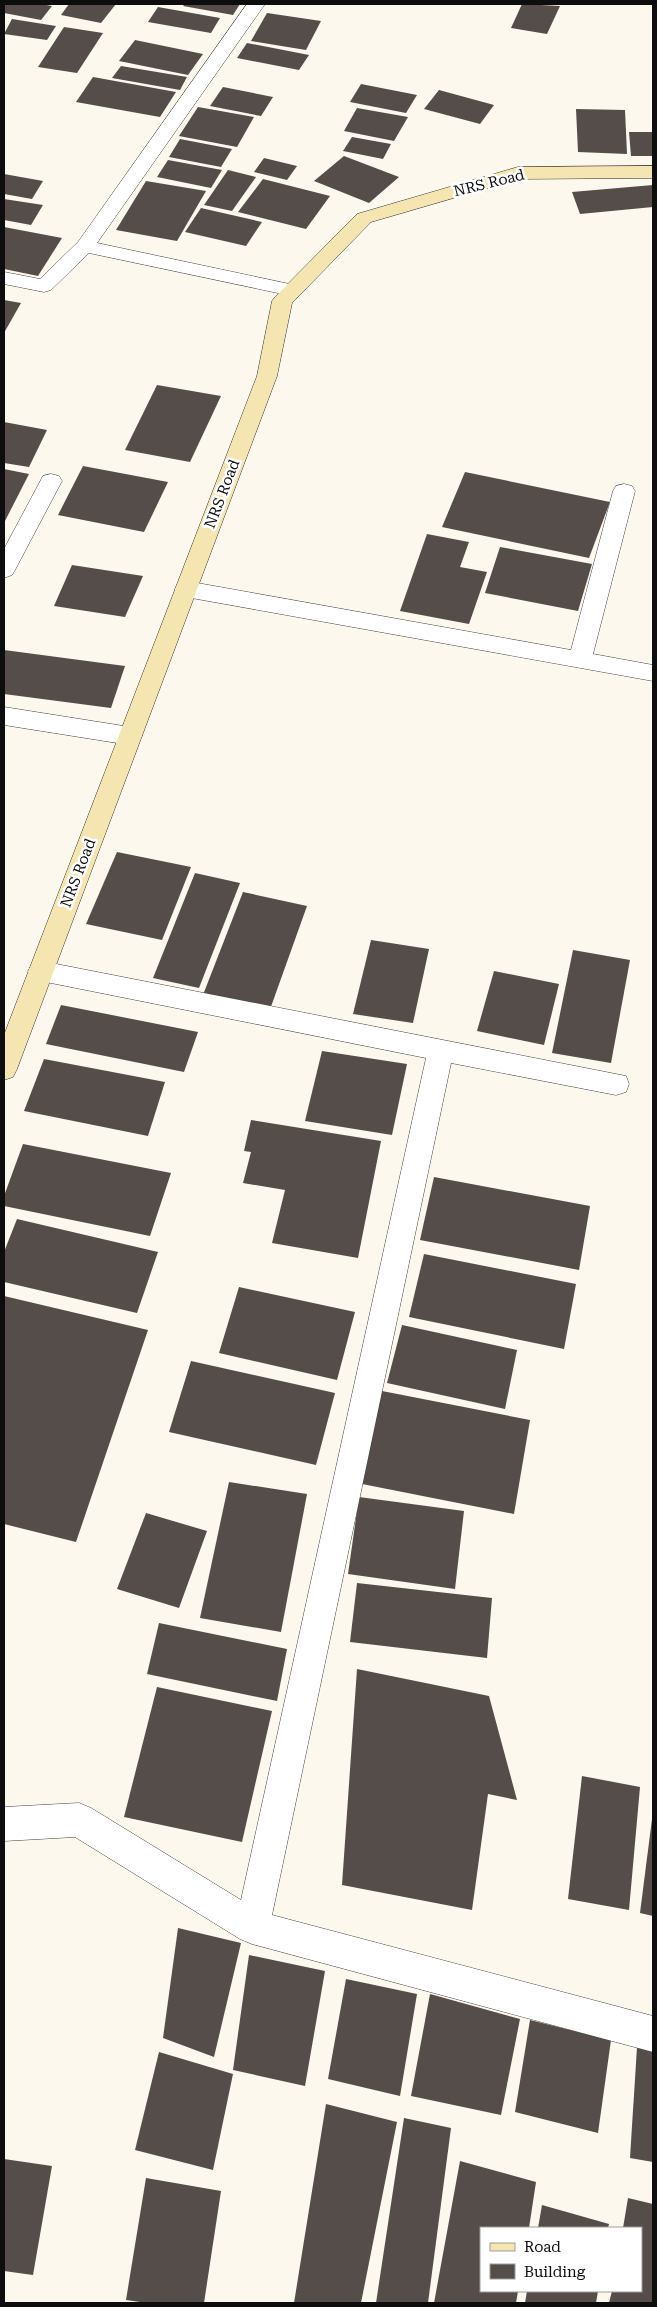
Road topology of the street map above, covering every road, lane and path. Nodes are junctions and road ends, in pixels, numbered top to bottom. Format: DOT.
graph roads {
  1 [pos="256,4"];
  2 [pos="653,172"];
  3 [pos="85,246"];
  4 [pos="4,278"];
  5 [pos="292,290"];
  6 [pos="50,481"];
  7 [pos="624,491"];
  8 [pos="4,570"];
  9 [pos="186,589"];
  10 [pos="580,660"];
  11 [pos="653,673"];
  12 [pos="4,716"];
  13 [pos="130,736"];
  14 [pos="41,971"];
  15 [pos="441,1049"];
  16 [pos="4,1070"];
  17 [pos="616,1084"];
  18 [pos="4,1824"];
  19 [pos="252,1927"];
  20 [pos="653,2034"];
  1 -- 3 [label="street"];
  2 -- 5 [label="street, NRS Road"];
  3 -- 4 [label="street"];
  3 -- 5 [label="street"];
  5 -- 9 [label="street, NRS Road"];
  6 -- 8 [label="street"];
  7 -- 10 [label="street"];
  9 -- 10 [label="street"];
  9 -- 13 [label="street, NRS Road"];
  10 -- 11 [label="street"];
  12 -- 13 [label="street"];
  13 -- 14 [label="street, NRS Road"];
  14 -- 15 [label="street"];
  14 -- 16 [label="street, NRS Road"];
  15 -- 17 [label="street"];
  15 -- 19 [label="street"];
  18 -- 19 [label="street"];
  19 -- 20 [label="street"];
}
